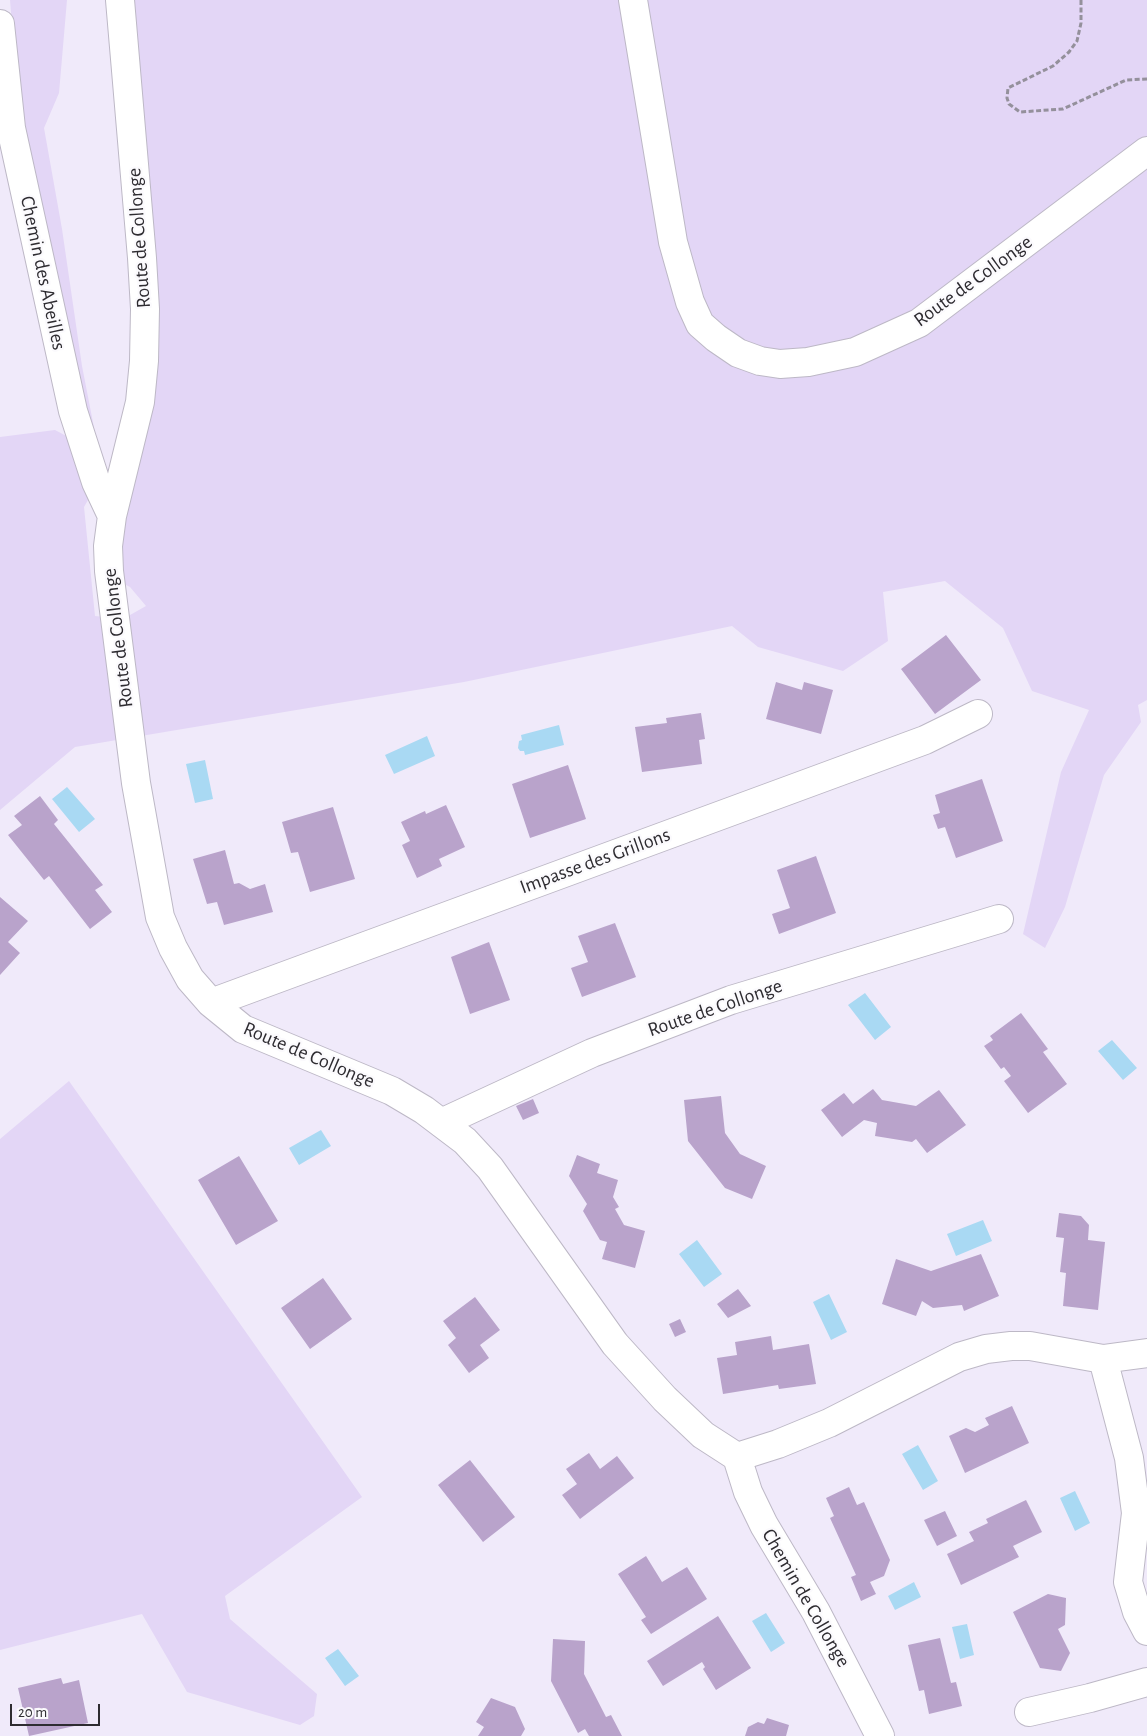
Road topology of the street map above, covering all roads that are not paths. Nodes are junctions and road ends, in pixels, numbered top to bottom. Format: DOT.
graph roads {
  1 [pos="120,0"];
  2 [pos="633,0"];
  3 [pos="0,24"];
  4 [pos="1147,151"];
  5 [pos="112,516"];
  6 [pos="978,714"];
  7 [pos="999,920"];
  8 [pos="211,1003"];
  9 [pos="441,1122"];
  10 [pos="1147,1353"];
  11 [pos="1103,1359"];
  12 [pos="737,1457"];
  13 [pos="1147,1631"];
  14 [pos="1147,1682"];
  15 [pos="1029,1712"];
  16 [pos="880,1736"];
  1 -- 5 [label="street, Route de Collonge"];
  2 -- 4 [label="street, Route de Collonge"];
  3 -- 5 [label="street, Chemin des Abeilles"];
  5 -- 8 [label="street, Route de Collonge"];
  6 -- 8 [label="street, Impasse des Grillons"];
  7 -- 9 [label="street, Route de Collonge"];
  8 -- 9 [label="street, Route de Collonge"];
  9 -- 12 [label="street, Route de Collonge"];
  10 -- 11 [label="street"];
  11 -- 12 [label="street"];
  11 -- 13 [label="street"];
  12 -- 16 [label="street, Chemin de Collonge"];
  14 -- 15 [label="street"];
}
